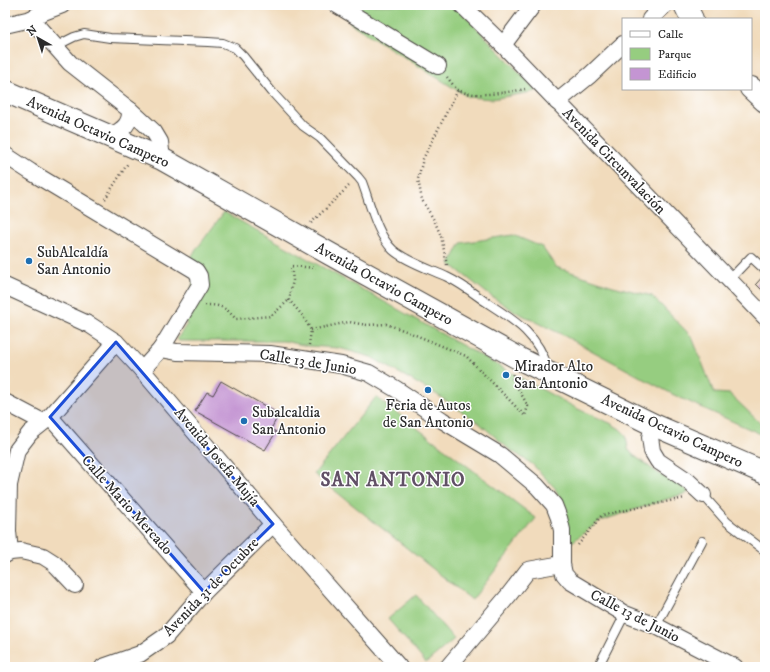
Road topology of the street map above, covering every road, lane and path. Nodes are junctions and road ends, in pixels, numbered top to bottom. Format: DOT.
graph roads {
  1 [pos="62,5"];
  2 [pos="337,5"];
  3 [pos="462,5"];
  4 [pos="533,5"];
  5 [pos="666,5"];
  6 [pos="685,5"];
  7 [pos="651,18"];
  8 [pos="692,18"];
  9 [pos="31,19"];
  10 [pos="5,25"];
  11 [pos="503,45"];
  12 [pos="622,45"];
  13 [pos="57,48"];
  14 [pos="438,66"];
  15 [pos="529,89"];
  16 [pos="752,89"];
  17 [pos="5,91"];
  18 [pos="765,101"];
  19 [pos="557,102"];
  20 [pos="130,110"];
  21 [pos="112,136"];
  22 [pos="5,155"];
  23 [pos="162,159"];
  24 [pos="128,164"];
  25 [pos="358,177"];
  26 [pos="97,212"];
  27 [pos="306,228"];
  28 [pos="318,268"];
  29 [pos="765,270"];
  30 [pos="449,278"];
  31 [pos="729,280"];
  32 [pos="5,286"];
  33 [pos="289,300"];
  34 [pos="189,304"];
  35 [pos="765,317"];
  36 [pos="116,342"];
  37 [pos="161,349"];
  38 [pos="142,370"];
  39 [pos="549,373"];
  40 [pos="513,374"];
  41 [pos="5,402"];
  42 [pos="46,420"];
  43 [pos="654,425"];
  44 [pos="765,473"];
  45 [pos="703,495"];
  46 [pos="273,524"];
  47 [pos="702,541"];
  48 [pos="765,552"];
  49 [pos="8,554"];
  50 [pos="562,564"];
  51 [pos="75,585"];
  52 [pos="204,592"];
  53 [pos="625,614"];
  54 [pos="656,626"];
  55 [pos="103,667"];
  56 [pos="399,667"];
  57 [pos="448,667"];
  58 [pos="598,667"];
  59 [pos="735,667"];
  1 -- 9 [label="street"];
  2 -- 14 [label="street"];
  3 -- 11 [label="street, Avenida Circunvalación"];
  4 -- 11 [label="street"];
  5 -- 7 [label="street"];
  6 -- 8 [label="main road"];
  9 -- 10 [label="street"];
  9 -- 13 [label="street"];
  11 -- 19 [label="street, Avenida Circunvalación"];
  12 -- 19 [label="street"];
  13 -- 20 [label="street"];
  13 -- 25 [label="lane"];
  15 -- 30 [label="path"];
  16 -- 18 [label="main road"];
  17 -- 21 [label="main road, Avenida Octavio Campero"];
  19 -- 31 [label="street, Avenida Circunvalación"];
  20 -- 21 [label="street"];
  20 -- 23 [label="street"];
  21 -- 23 [label="main road, Avenida Octavio Campero"];
  22 -- 26 [label="street"];
  23 -- 39 [label="main road, Avenida Octavio Campero"];
  24 -- 26 [label="path"];
  25 -- 27 [label="path"];
  25 -- 30 [label="lane"];
  26 -- 34 [label="street"];
  28 -- 33 [label="path"];
  29 -- 31 [label="lane"];
  30 -- 39 [label="lane"];
  31 -- 35 [label="street, Avenida Circunvalación"];
  32 -- 36 [label="street, Avenida Josefa Mujía"];
  33 -- 34 [label="path"];
  33 -- 40 [label="path"];
  34 -- 37 [label="street"];
  36 -- 38 [label="street, Avenida Josefa Mujía"];
  36 -- 42 [label="street"];
  37 -- 38 [label="street"];
  37 -- 50 [label="street, Calle 13 de Junio"];
  38 -- 46 [label="street, Avenida Josefa Mujía"];
  39 -- 43 [label="main road, Avenida Octavio Campero"];
  41 -- 42 [label="street, Calle Mario Mercado"];
  42 -- 49 [label="street"];
  42 -- 52 [label="street, Calle Mario Mercado"];
  43 -- 44 [label="main road, Avenida Octavio Campero"];
  43 -- 45 [label="street"];
  45 -- 48 [label="lane"];
  45 -- 50 [label="path"];
  46 -- 52 [label="street, Avenida 31 de Octubre"];
  46 -- 56 [label="street, Avenida Josefa Mujía"];
  47 -- 54 [label="lane"];
  49 -- 51 [label="street"];
  50 -- 53 [label="street, Calle 13 de Junio"];
  50 -- 57 [label="street"];
  52 -- 55 [label="street, Avenida 31 de Octubre"];
  53 -- 54 [label="street, Calle 13 de Junio"];
  53 -- 58 [label="lane"];
  54 -- 59 [label="street, Calle 13 de Junio"];
}
